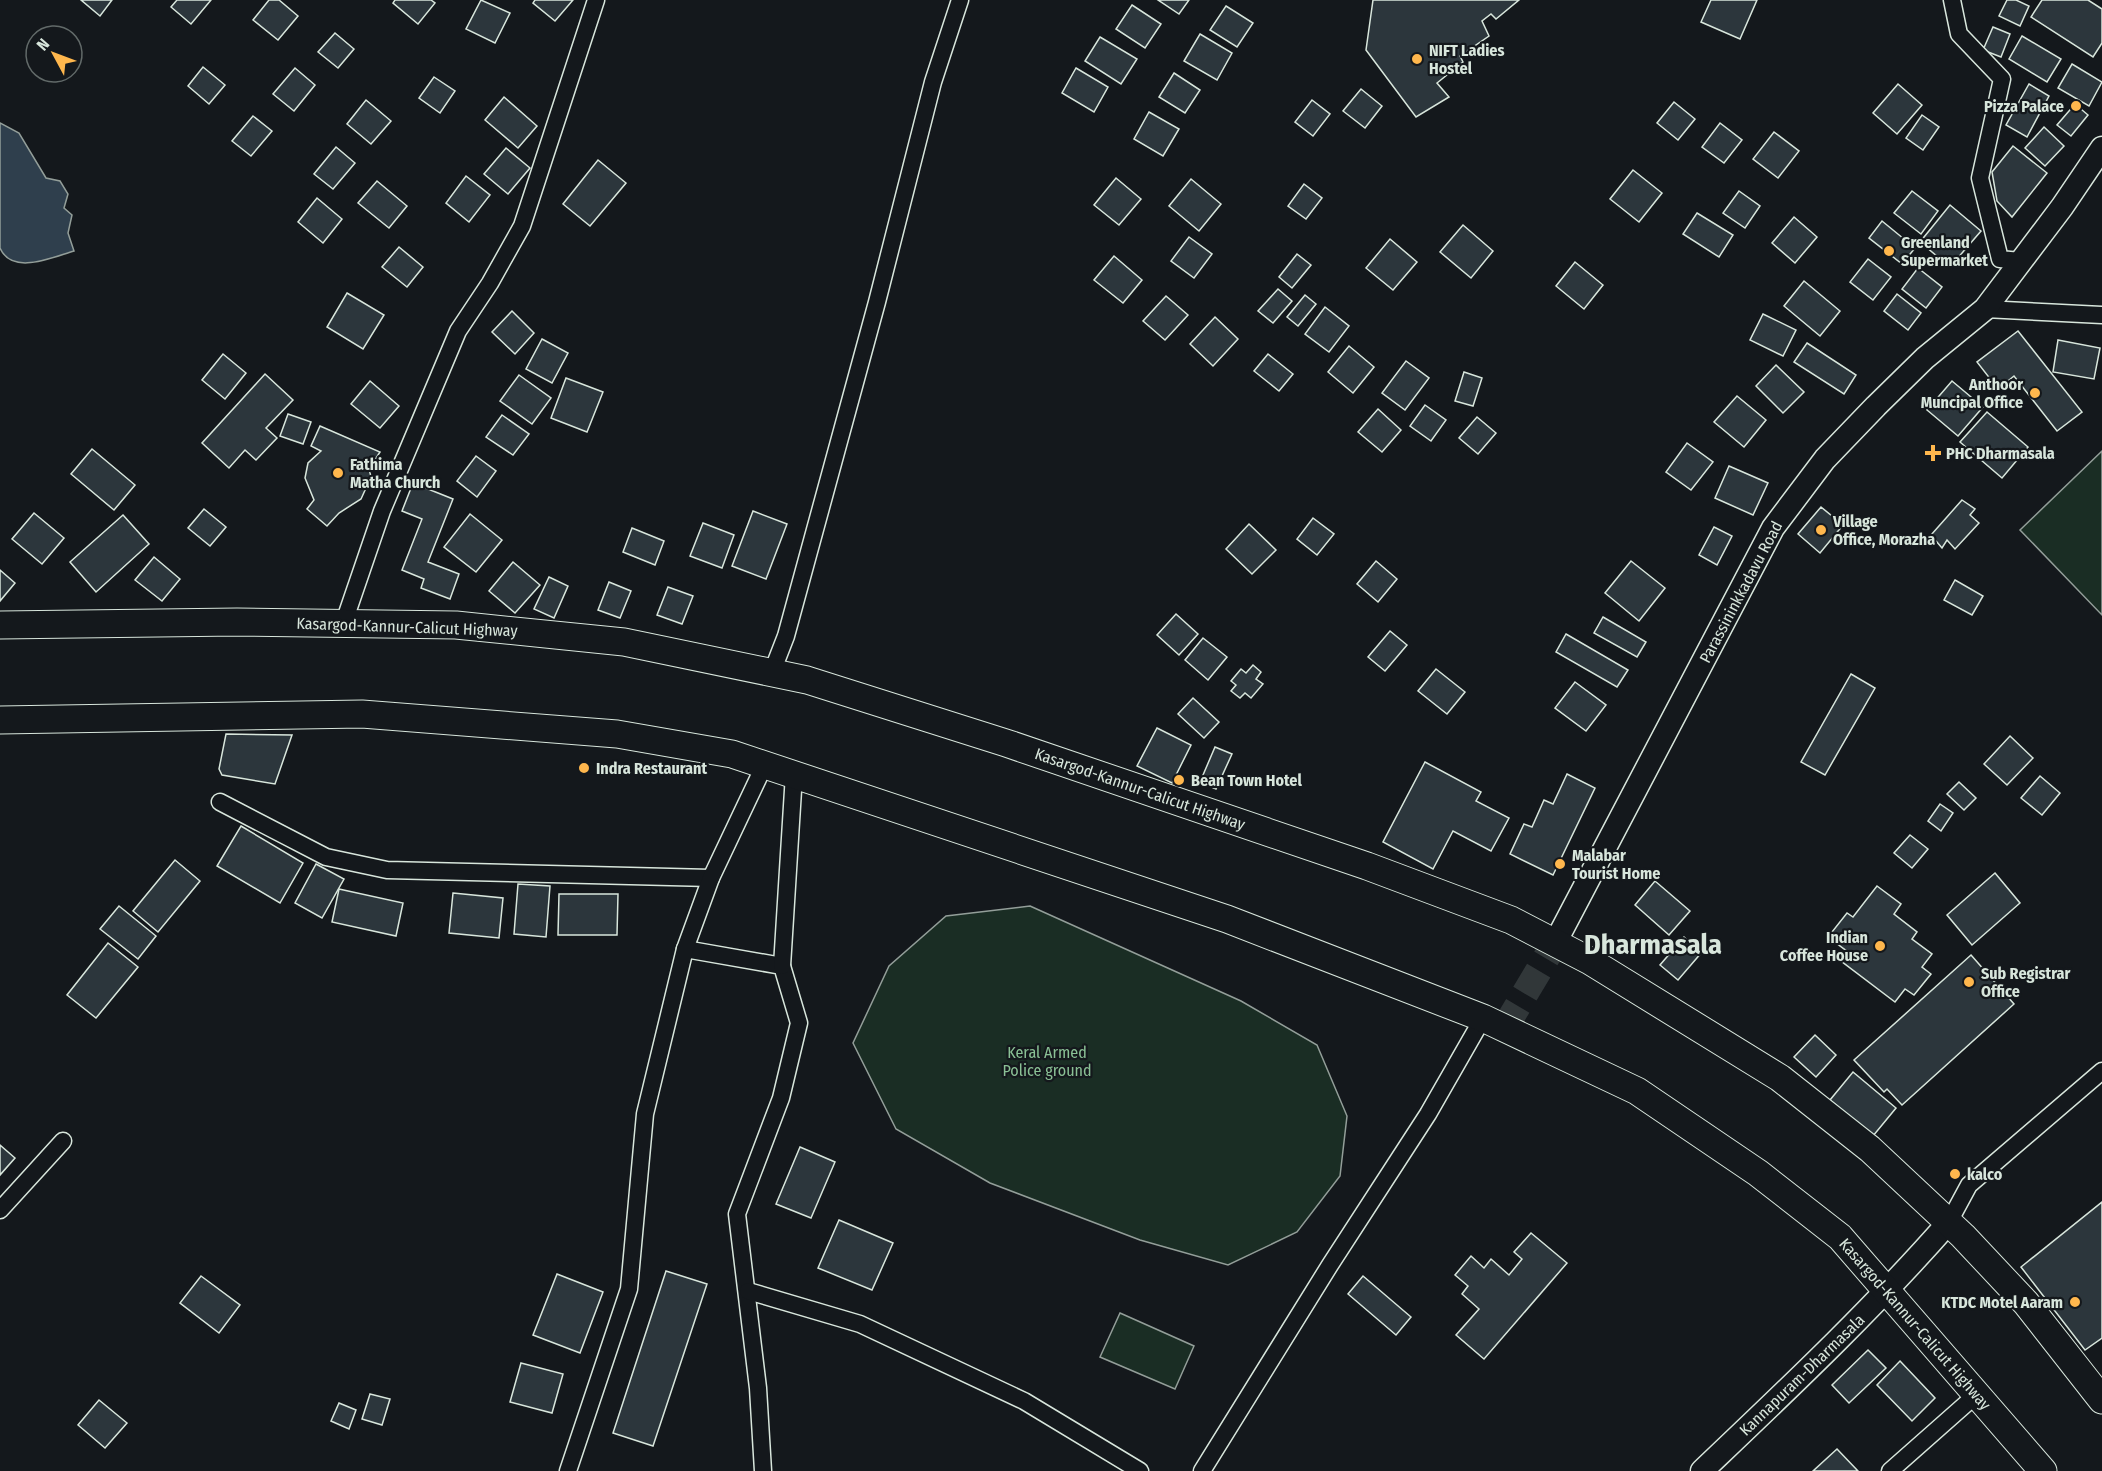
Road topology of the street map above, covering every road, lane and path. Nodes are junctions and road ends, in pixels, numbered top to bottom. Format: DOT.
graph roads {
  1 [pos="596,0"];
  2 [pos="960,0"];
  3 [pos="1952,0"];
  4 [pos="2102,148"];
  5 [pos="2020,261"];
  6 [pos="1985,309"];
  7 [pos="2102,315"];
  8 [pos="0,625"];
  9 [pos="343,625"];
  10 [pos="772,672"];
  11 [pos="0,720"];
  12 [pos="765,764"];
  13 [pos="794,774"];
  14 [pos="220,802"];
  15 [pos="711,878"];
  16 [pos="1554,943"];
  17 [pos="685,949"];
  18 [pos="782,966"];
  19 [pos="1483,1018"];
  20 [pos="2102,1071"];
  21 [pos="63,1141"];
  22 [pos="0,1210"];
  23 [pos="1949,1222"];
  24 [pos="748,1291"];
  25 [pos="1888,1292"];
  26 [pos="1976,1395"];
  27 [pos="2102,1400"];
  28 [pos="568,1471"];
  29 [pos="763,1471"];
  30 [pos="1140,1471"];
  31 [pos="1202,1471"];
  32 [pos="1702,1471"];
  33 [pos="1890,1471"];
  34 [pos="2043,1471"];
  1 -- 9 [label="street"];
  2 -- 10 [label="street"];
  3 -- 5 [label="street"];
  4 -- 5 [label="main road, Parassininkkadavu Road"];
  5 -- 6 [label="main road, Parassininkkadavu Road"];
  6 -- 7 [label="street"];
  6 -- 16 [label="main road, Parassininkkadavu Road"];
  8 -- 9 [label="highway, Kasargod-Kannur-Calicut Highway"];
  9 -- 10 [label="highway, Kasargod-Kannur-Calicut Highway"];
  10 -- 16 [label="highway, Kasargod-Kannur-Calicut Highway"];
  11 -- 12 [label="highway, Kasargod-Kannur-Calicut Highway"];
  12 -- 13 [label="highway, Kasargod-Kannur-Calicut Highway"];
  12 -- 15 [label="street"];
  13 -- 18 [label="street"];
  13 -- 19 [label="highway, Kasargod-Kannur-Calicut Highway"];
  14 -- 15 [label="street"];
  15 -- 17 [label="street"];
  16 -- 23 [label="highway, Kasargod-Kannur-Calicut Highway"];
  17 -- 18 [label="street"];
  17 -- 28 [label="street"];
  18 -- 24 [label="street"];
  19 -- 25 [label="highway, Kasargod-Kannur-Calicut Highway"];
  19 -- 31 [label="street"];
  20 -- 23 [label="street"];
  21 -- 22 [label="street"];
  23 -- 25 [label="main road, Kannapuram-Dharmasala"];
  23 -- 27 [label="highway, Kasargod-Kannur-Calicut Highway"];
  24 -- 29 [label="street"];
  24 -- 30 [label="street"];
  25 -- 26 [label="highway, Kasargod-Kannur-Calicut Highway"];
  25 -- 32 [label="main road, Kannapuram-Dharmasala"];
  26 -- 33 [label="street"];
  26 -- 34 [label="highway, Kasargod-Kannur-Calicut Highway"];
}
